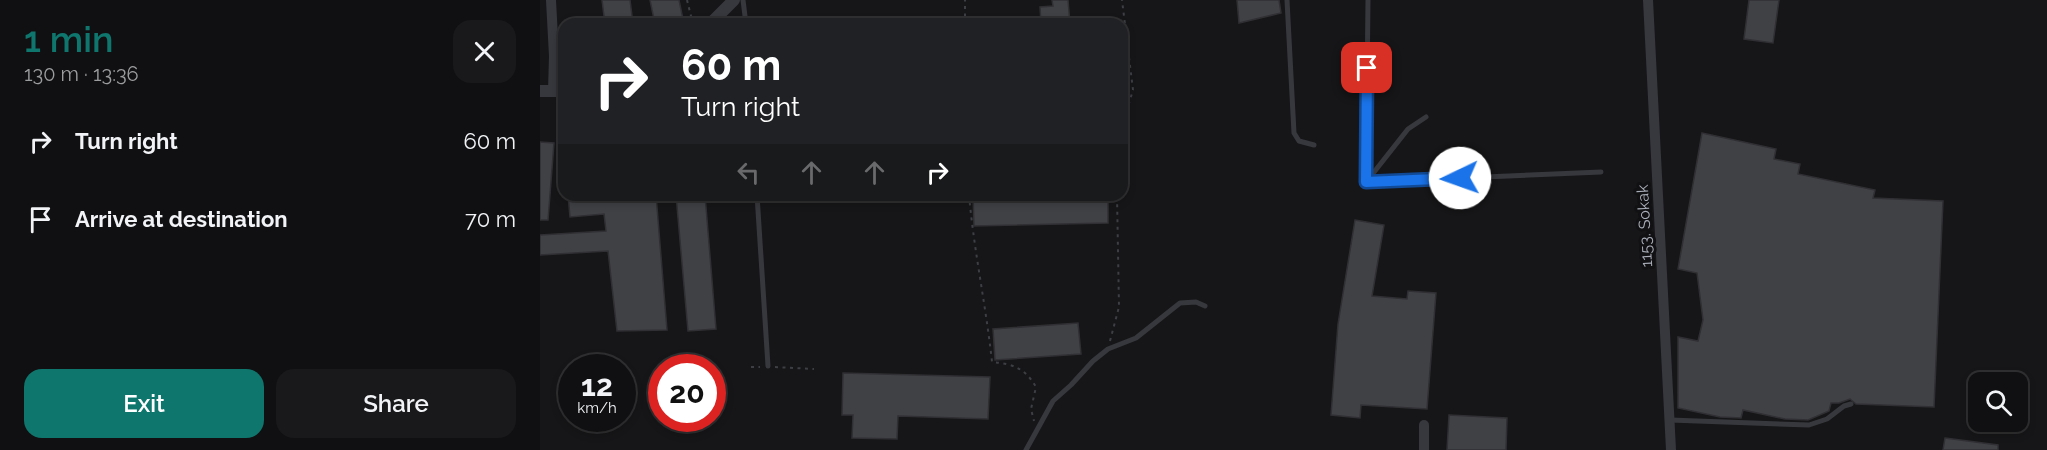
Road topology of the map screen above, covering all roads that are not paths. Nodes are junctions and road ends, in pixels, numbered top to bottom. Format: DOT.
graph roads {
  1 [pos="551,0"];
  2 [pos="734,0"];
  3 [pos="744,0"];
  4 [pos="1287,0"];
  5 [pos="1368,0"];
  6 [pos="1648,0"];
  7 [pos="716,18"];
  8 [pos="746,18"];
  9 [pos="552,91"];
  10 [pos="1426,117"];
  11 [pos="1314,146"];
  12 [pos="1601,172"];
  13 [pos="1366,182"];
  14 [pos="757,201"];
  15 [pos="1205,306"];
  16 [pos="768,366"];
  17 [pos="1851,404"];
  18 [pos="1668,420"];
  19 [pos="1424,425"];
  20 [pos="1026,450"];
  21 [pos="1424,450"];
  22 [pos="1671,450"];
  1 -- 9 [label="street"];
  2 -- 7 [label="street"];
  3 -- 8 [label="lane"];
  4 -- 11 [label="lane"];
  5 -- 13 [label="lane"];
  6 -- 18 [label="street, 1153. Sokak"];
  10 -- 13 [label="lane"];
  12 -- 13 [label="lane"];
  14 -- 16 [label="lane"];
  15 -- 20 [label="lane"];
  17 -- 18 [label="lane"];
  18 -- 22 [label="street, 1153. Sokak"];
  19 -- 21 [label="street"];
}
